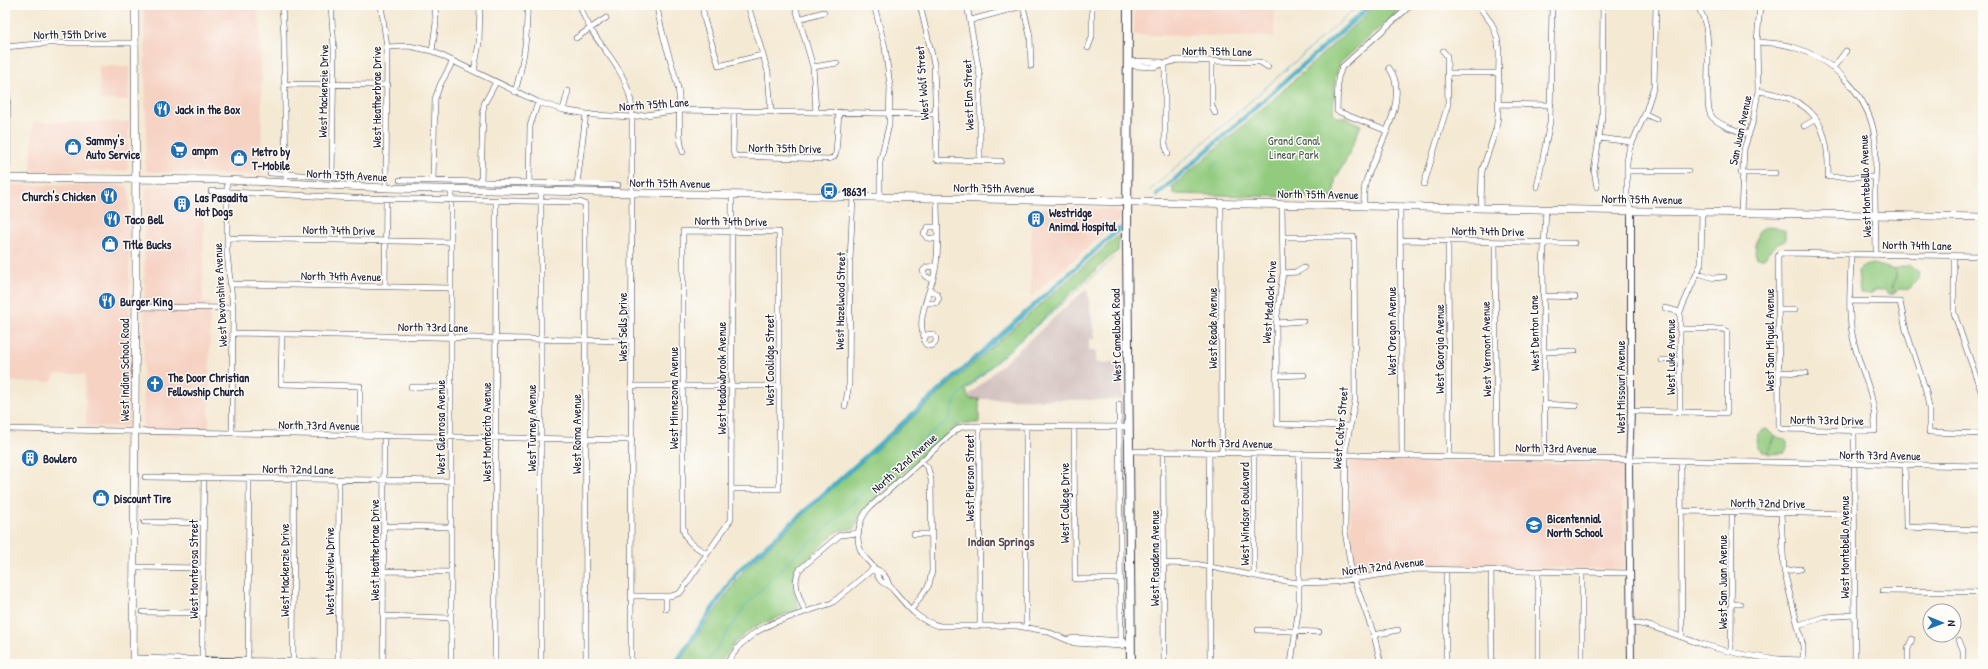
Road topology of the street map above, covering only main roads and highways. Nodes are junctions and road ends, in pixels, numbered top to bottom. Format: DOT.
graph roads {
  1 [pos="135,5"];
  2 [pos="1128,5"];
  3 [pos="5,178"];
  4 [pos="136,179"];
  5 [pos="1127,202"];
  6 [pos="1983,217"];
  7 [pos="133,661"];
  8 [pos="1131,664"];
  1 -- 4 [label="main road, West Indian School Road"];
  2 -- 5 [label="main road, West Camelback Road"];
  3 -- 4 [label="main road, North 75th Avenue"];
  4 -- 5 [label="main road, North 75th Avenue"];
  4 -- 7 [label="main road, West Indian School Road"];
  5 -- 6 [label="main road, North 75th Avenue"];
  5 -- 8 [label="main road, West Camelback Road"];
}
